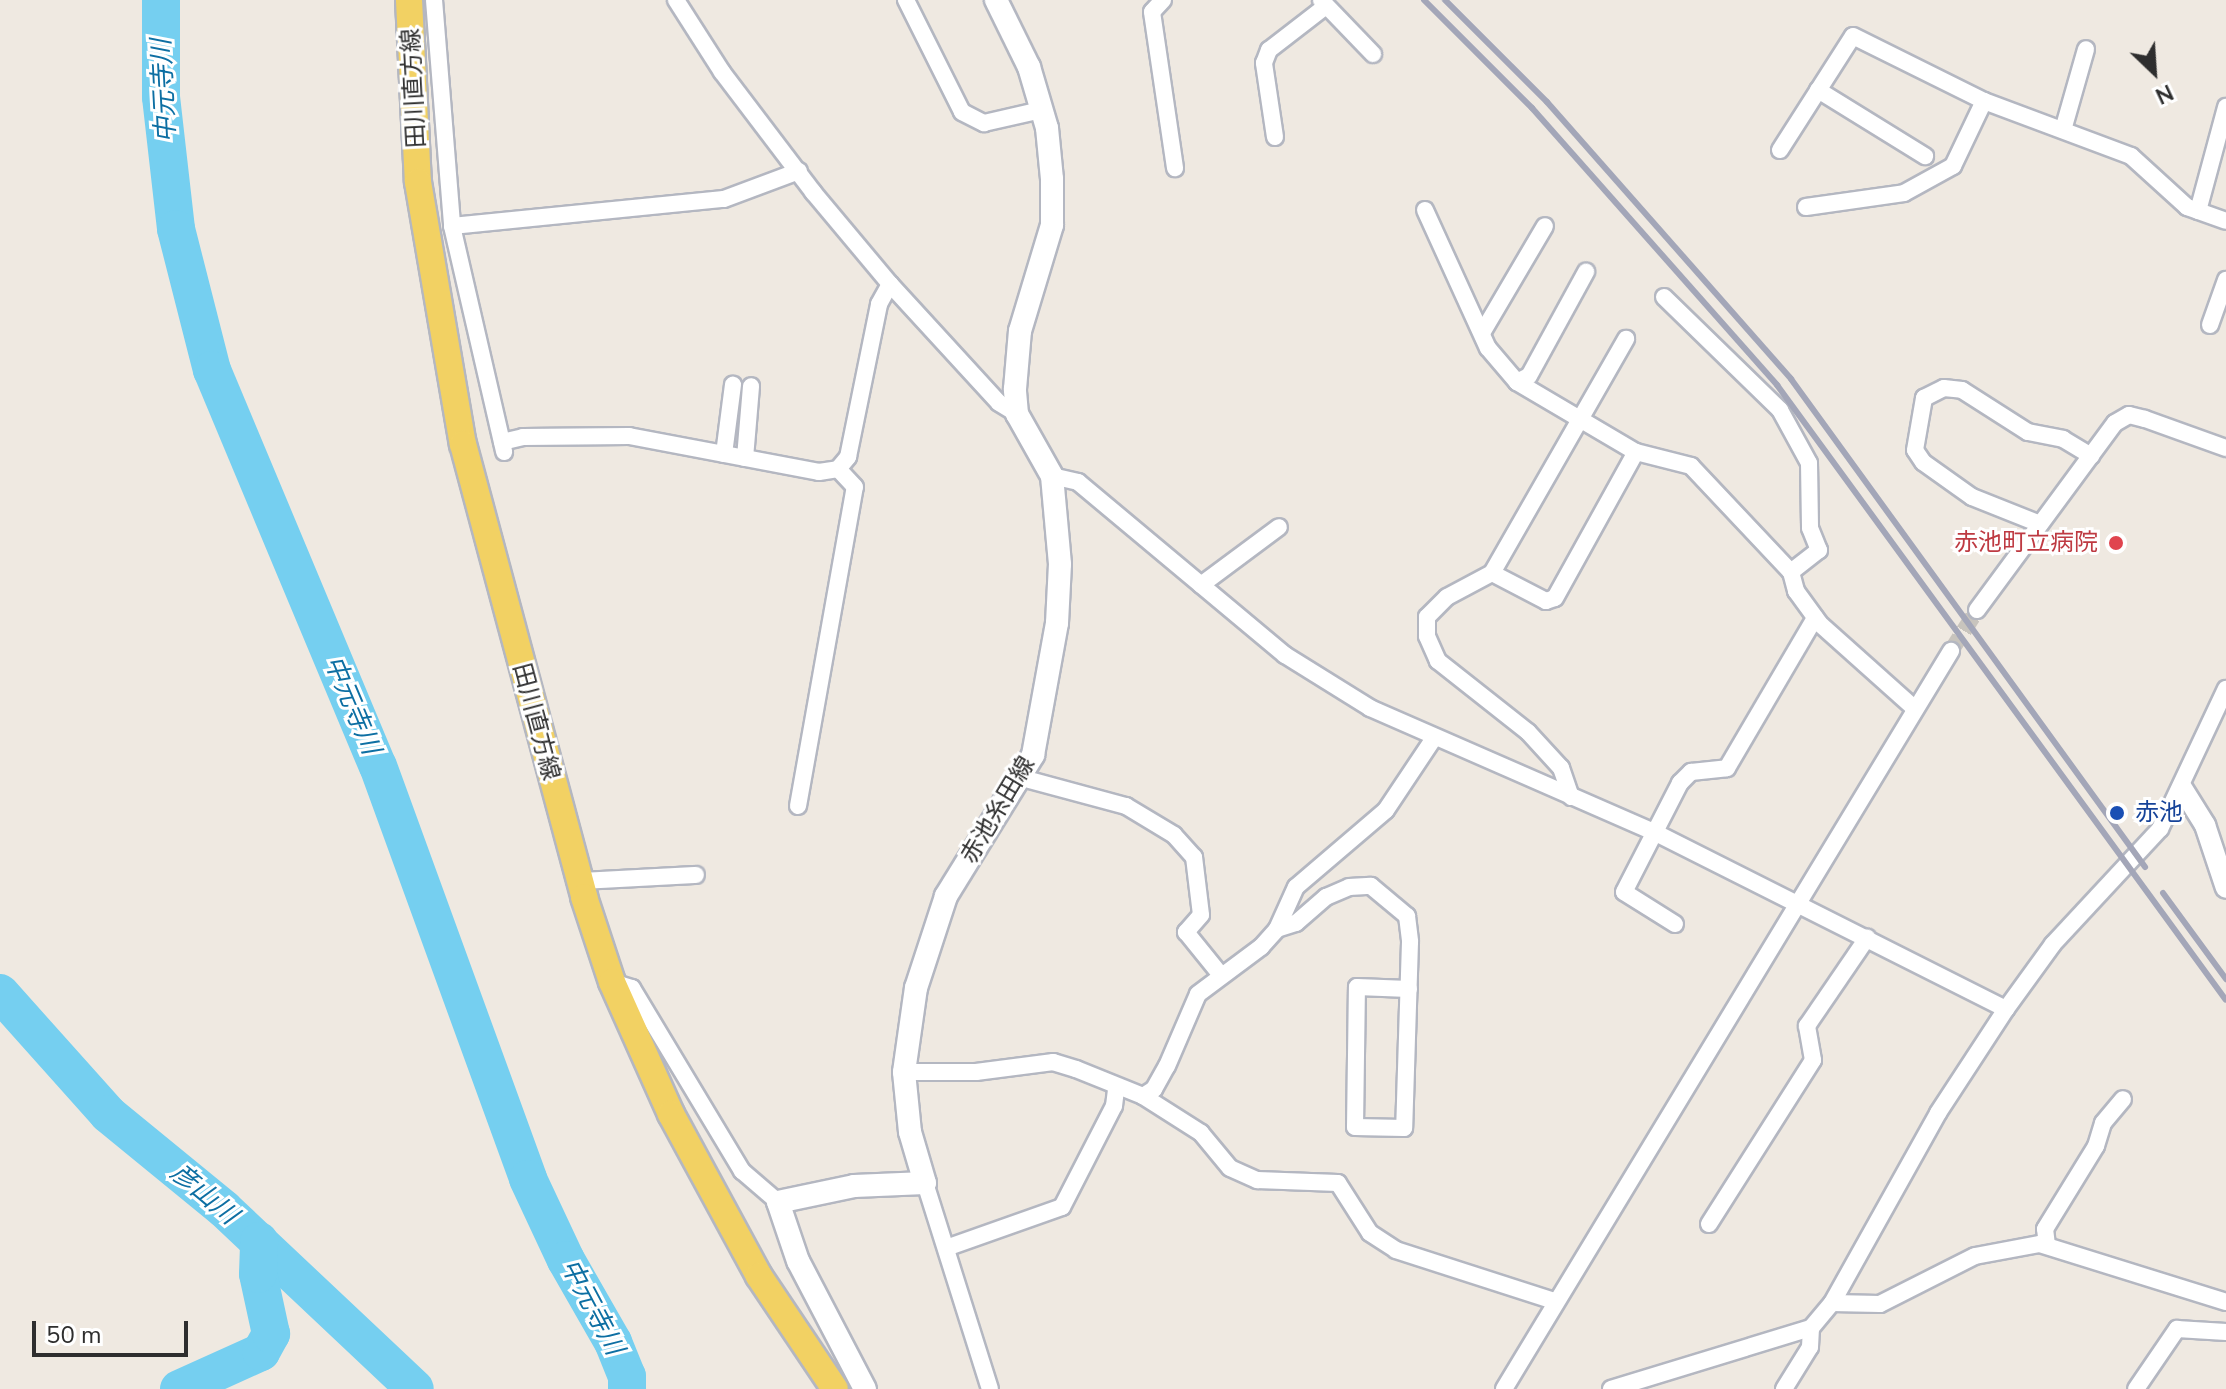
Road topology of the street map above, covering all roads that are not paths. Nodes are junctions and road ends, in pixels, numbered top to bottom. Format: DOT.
graph roads {
  1 [pos="409,0"];
  2 [pos="434,0"];
  3 [pos="676,0"];
  4 [pos="906,0"];
  5 [pos="996,0"];
  6 [pos="1163,0"];
  7 [pos="1323,3"];
  8 [pos="2086,49"];
  9 [pos="1373,54"];
  10 [pos="1818,90"];
  11 [pos="1984,101"];
  12 [pos="2226,107"];
  13 [pos="1041,110"];
  14 [pos="2063,130"];
  15 [pos="1275,137"];
  16 [pos="1780,150"];
  17 [pos="1925,156"];
  18 [pos="1175,168"];
  19 [pos="799,171"];
  20 [pos="1806,207"];
  21 [pos="1425,210"];
  22 [pos="2198,211"];
  23 [pos="2226,221"];
  24 [pos="452,226"];
  25 [pos="1545,226"];
  26 [pos="1586,272"];
  27 [pos="2226,280"];
  28 [pos="890,284"];
  29 [pos="1664,297"];
  30 [pos="2210,325"];
  31 [pos="1482,333"];
  32 [pos="1626,339"];
  33 [pos="1517,382"];
  34 [pos="733,385"];
  35 [pos="751,386"];
  36 [pos="1017,414"];
  37 [pos="1581,421"];
  38 [pos="2226,448"];
  39 [pos="1636,452"];
  40 [pos="724,454"];
  41 [pos="2091,456"];
  42 [pos="745,458"];
  43 [pos="838,469"];
  44 [pos="1052,476"];
  45 [pos="2040,524"];
  46 [pos="1279,527"];
  47 [pos="1791,572"];
  48 [pos="1492,573"];
  49 [pos="1201,585"];
  50 [pos="1977,610"];
  51 [pos="1815,618"];
  52 [pos="1951,651"];
  53 [pos="2225,694"];
  54 [pos="1914,708"];
  55 [pos="1434,738"];
  56 [pos="1022,778"];
  57 [pos="2182,788"];
  58 [pos="1571,797"];
  59 [pos="798,806"];
  60 [pos="1654,832"];
  61 [pos="696,875"];
  62 [pos="580,881"];
  63 [pos="2226,888"];
  64 [pos="1796,902"];
  65 [pos="1675,924"];
  66 [pos="1277,929"];
  67 [pos="1867,938"];
  68 [pos="1220,974"];
  69 [pos="612,982"];
  70 [pos="1409,989"];
  71 [pos="2006,1009"];
  72 [pos="904,1072"];
  73 [pos="1116,1089"];
  74 [pos="1143,1096"];
  75 [pos="2123,1099"];
  76 [pos="925,1183"];
  77 [pos="778,1202"];
  78 [pos="1709,1224"];
  79 [pos="2047,1245"];
  80 [pos="946,1248"];
  81 [pos="1554,1301"];
  82 [pos="2226,1302"];
  83 [pos="1832,1303"];
  84 [pos="1811,1328"];
  85 [pos="2226,1332"];
  86 [pos="835,1389"];
  87 [pos="865,1389"];
  88 [pos="990,1389"];
  89 [pos="1504,1389"];
  90 [pos="1611,1389"];
  91 [pos="1784,1389"];
  92 [pos="2136,1389"];
  1 -- 62 [label="main road, 田川直方線"];
  2 -- 24 [label="street"];
  3 -- 19 [label="street"];
  4 -- 13 [label="street"];
  5 -- 13 [label="main road"];
  6 -- 18 [label="street"];
  7 -- 9 [label="street"];
  7 -- 15 [label="street"];
  8 -- 14 [label="street"];
  10 -- 11 [label="street"];
  10 -- 16 [label="street"];
  10 -- 17 [label="street"];
  11 -- 14 [label="street"];
  11 -- 20 [label="street"];
  12 -- 22 [label="street"];
  13 -- 36 [label="main road"];
  14 -- 22 [label="street"];
  19 -- 24 [label="street"];
  19 -- 28 [label="street"];
  21 -- 31 [label="street"];
  22 -- 23 [label="street"];
  24 -- 40 [label="street"];
  25 -- 31 [label="street"];
  26 -- 33 [label="street"];
  27 -- 30 [label="street"];
  28 -- 36 [label="street"];
  28 -- 43 [label="street"];
  29 -- 47 [label="street"];
  31 -- 33 [label="street"];
  32 -- 37 [label="street"];
  33 -- 37 [label="street"];
  34 -- 40 [label="street"];
  35 -- 42 [label="street"];
  36 -- 44 [label="main road, 赤池糸田線"];
  37 -- 39 [label="street"];
  37 -- 48 [label="street"];
  38 -- 41 [label="street"];
  39 -- 47 [label="street"];
  39 -- 48 [label="street"];
  40 -- 42 [label="street"];
  41 -- 45 [label="street"];
  41 -- 45 [label="street"];
  42 -- 43 [label="street"];
  43 -- 59 [label="street"];
  44 -- 49 [label="street"];
  44 -- 56 [label="main road, 赤池糸田線"];
  45 -- 50 [label="street"];
  46 -- 49 [label="street"];
  47 -- 51 [label="street"];
  48 -- 58 [label="street"];
  49 -- 55 [label="street"];
  51 -- 54 [label="street"];
  51 -- 60 [label="street"];
  52 -- 54 [label="street"];
  53 -- 57 [label="street"];
  54 -- 64 [label="street"];
  55 -- 58 [label="street"];
  55 -- 66 [label="street"];
  56 -- 68 [label="street"];
  56 -- 72 [label="main road, 赤池糸田線"];
  57 -- 63 [label="street"];
  57 -- 71 [label="street"];
  58 -- 60 [label="street"];
  60 -- 64 [label="street"];
  60 -- 65 [label="street"];
  61 -- 62 [label="street"];
  62 -- 69 [label="main road, 田川直方線"];
  64 -- 67 [label="street"];
  64 -- 81 [label="street"];
  66 -- 68 [label="street"];
  66 -- 70 [label="street"];
  67 -- 71 [label="street"];
  67 -- 78 [label="street"];
  68 -- 74 [label="street"];
  69 -- 77 [label="street"];
  69 -- 86 [label="main road, 田川直方線"];
  70 -- 70 [label="street"];
  71 -- 83 [label="street"];
  72 -- 73 [label="street"];
  72 -- 76 [label="main road, 赤池糸田線"];
  73 -- 74 [label="street"];
  73 -- 80 [label="street"];
  74 -- 81 [label="street"];
  75 -- 79 [label="street"];
  76 -- 77 [label="main road"];
  76 -- 80 [label="street"];
  77 -- 87 [label="main road"];
  79 -- 82 [label="street"];
  79 -- 83 [label="street"];
  80 -- 88 [label="street"];
  81 -- 89 [label="street"];
  83 -- 84 [label="street"];
  84 -- 90 [label="street"];
  84 -- 91 [label="street"];
  85 -- 92 [label="street"];
}
